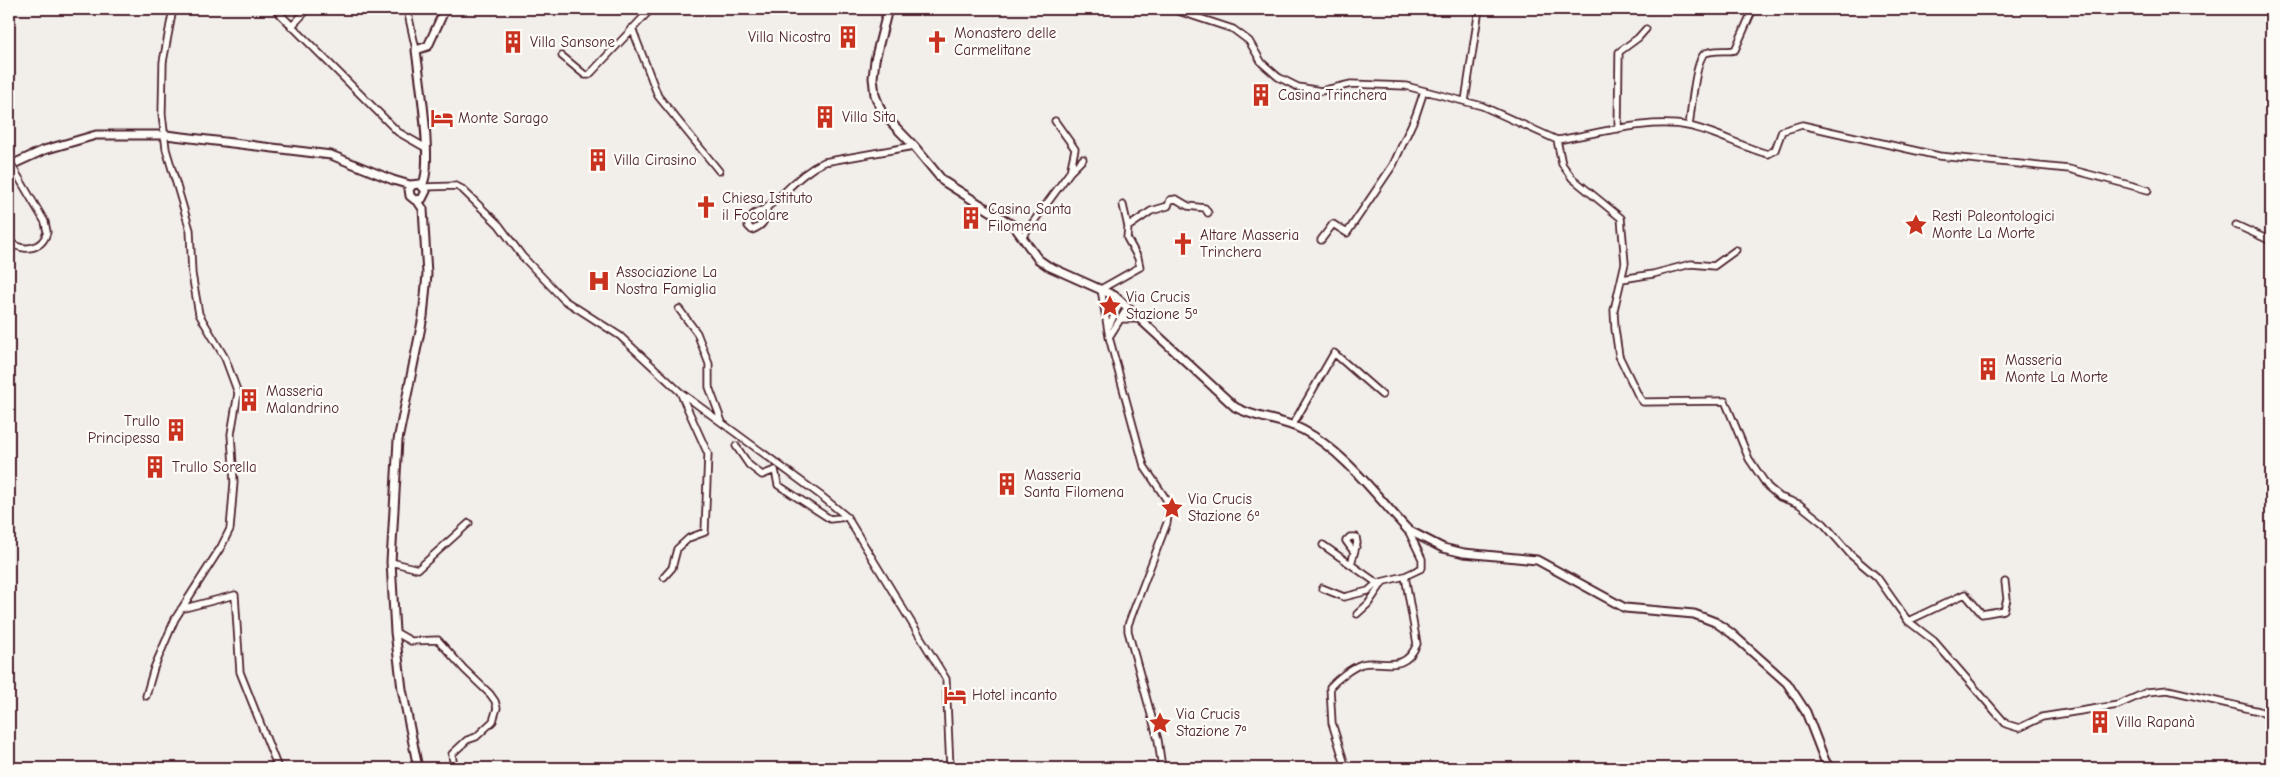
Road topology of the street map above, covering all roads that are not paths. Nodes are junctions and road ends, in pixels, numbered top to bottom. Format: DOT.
graph roads {
  1 [pos="173,9"];
  2 [pos="275,9"];
  3 [pos="308,9"];
  4 [pos="407,9"];
  5 [pos="445,9"];
  6 [pos="651,9"];
  7 [pos="888,9"];
  8 [pos="1172,9"];
  9 [pos="1479,9"];
  10 [pos="1753,9"];
  11 [pos="291,27"];
  12 [pos="632,28"];
  13 [pos="1646,29"];
  14 [pos="416,50"];
  15 [pos="562,56"];
  16 [pos="1424,91"];
  17 [pos="1465,101"];
  18 [pos="1055,121"];
  19 [pos="1689,126"];
  20 [pos="1618,129"];
  21 [pos="166,134"];
  22 [pos="1557,140"];
  23 [pos="914,146"];
  24 [pos="426,148"];
  25 [pos="1083,159"];
  26 [pos="9,161"];
  27 [pos="9,166"];
  28 [pos="719,170"];
  29 [pos="1070,172"];
  30 [pos="393,180"];
  31 [pos="420,185"];
  32 [pos="2148,190"];
  33 [pos="409,193"];
  34 [pos="424,196"];
  35 [pos="417,200"];
  36 [pos="1123,205"];
  37 [pos="765,209"];
  38 [pos="1208,213"];
  39 [pos="2236,225"];
  40 [pos="425,226"];
  41 [pos="1128,227"];
  42 [pos="1023,236"];
  43 [pos="1321,240"];
  44 [pos="9,241"];
  45 [pos="2271,241"];
  46 [pos="1736,250"];
  47 [pos="1622,279"];
  48 [pos="1101,289"];
  49 [pos="1121,301"];
  50 [pos="1128,307"];
  51 [pos="679,309"];
  52 [pos="1122,319"];
  53 [pos="1142,319"];
  54 [pos="1109,326"];
  55 [pos="1109,337"];
  56 [pos="680,392"];
  57 [pos="1382,396"];
  58 [pos="722,422"];
  59 [pos="1292,426"];
  60 [pos="736,446"];
  61 [pos="847,517"];
  62 [pos="469,524"];
  63 [pos="1408,530"];
  64 [pos="1323,545"];
  65 [pos="1354,552"];
  66 [pos="391,562"];
  67 [pos="1351,564"];
  68 [pos="1405,576"];
  69 [pos="664,577"];
  70 [pos="1380,582"];
  71 [pos="2006,582"];
  72 [pos="1322,588"];
  73 [pos="181,609"];
  74 [pos="1357,614"];
  75 [pos="1908,620"];
  76 [pos="395,632"];
  77 [pos="146,696"];
  78 [pos="2271,717"];
  79 [pos="278,768"];
  80 [pos="418,768"];
  81 [pos="454,768"];
  82 [pos="950,768"];
  83 [pos="1162,768"];
  84 [pos="1346,768"];
  85 [pos="1830,768"];
  1 -- 21 [label="street"];
  2 -- 11 [label="street"];
  3 -- 11 [label="street"];
  4 -- 14 [label="street"];
  5 -- 14 [label="main road"];
  6 -- 12 [label="street"];
  7 -- 23 [label="main road"];
  8 -- 16 [label="street"];
  9 -- 17 [label="street"];
  10 -- 19 [label="street"];
  11 -- 24 [label="street"];
  12 -- 15 [label="street"];
  12 -- 28 [label="street"];
  13 -- 20 [label="street"];
  14 -- 24 [label="main road"];
  16 -- 17 [label="street"];
  16 -- 43 [label="street"];
  17 -- 22 [label="street"];
  18 -- 29 [label="street"];
  19 -- 20 [label="street"];
  19 -- 32 [label="street"];
  20 -- 22 [label="street"];
  21 -- 27 [label="main road"];
  21 -- 30 [label="main road"];
  21 -- 73 [label="street"];
  22 -- 47 [label="street"];
  23 -- 37 [label="street"];
  23 -- 42 [label="main road"];
  24 -- 31 [label="main road"];
  25 -- 29 [label="street"];
  26 -- 44 [label="street, bridge"];
  29 -- 42 [label="street"];
  30 -- 31 [label="main road"];
  30 -- 33 [label="main road"];
  31 -- 33 [label="main road"];
  31 -- 34 [label="main road"];
  31 -- 56 [label="street"];
  33 -- 35 [label="main road"];
  34 -- 35 [label="main road"];
  34 -- 40 [label="main road"];
  35 -- 40 [label="main road"];
  36 -- 41 [label="street"];
  38 -- 41 [label="street"];
  39 -- 45 [label="street"];
  40 -- 66 [label="main road"];
  41 -- 48 [label="street"];
  42 -- 48 [label="main road"];
  46 -- 47 [label="street"];
  47 -- 75 [label="street"];
  48 -- 49 [label="main road"];
  48 -- 54 [label="street"];
  49 -- 50 [label="main road"];
  49 -- 54 [label="street"];
  50 -- 52 [label="street"];
  50 -- 53 [label="main road"];
  51 -- 58 [label="street"];
  52 -- 53 [label="street"];
  52 -- 55 [label="street"];
  53 -- 59 [label="main road"];
  54 -- 55 [label="street"];
  55 -- 83 [label="street"];
  56 -- 58 [label="street"];
  56 -- 69 [label="street"];
  57 -- 59 [label="street"];
  58 -- 61 [label="street"];
  59 -- 63 [label="main road"];
  60 -- 61 [label="street"];
  61 -- 82 [label="street"];
  62 -- 66 [label="street"];
  63 -- 68 [label="street"];
  63 -- 85 [label="main road"];
  64 -- 67 [label="street"];
  65 -- 67 [label="street"];
  66 -- 76 [label="main road"];
  67 -- 70 [label="street"];
  68 -- 70 [label="street"];
  68 -- 84 [label="street"];
  70 -- 72 [label="street"];
  70 -- 74 [label="street"];
  71 -- 75 [label="street"];
  73 -- 77 [label="street"];
  73 -- 79 [label="street"];
  75 -- 78 [label="street"];
  76 -- 80 [label="main road"];
  76 -- 81 [label="street"];
}
